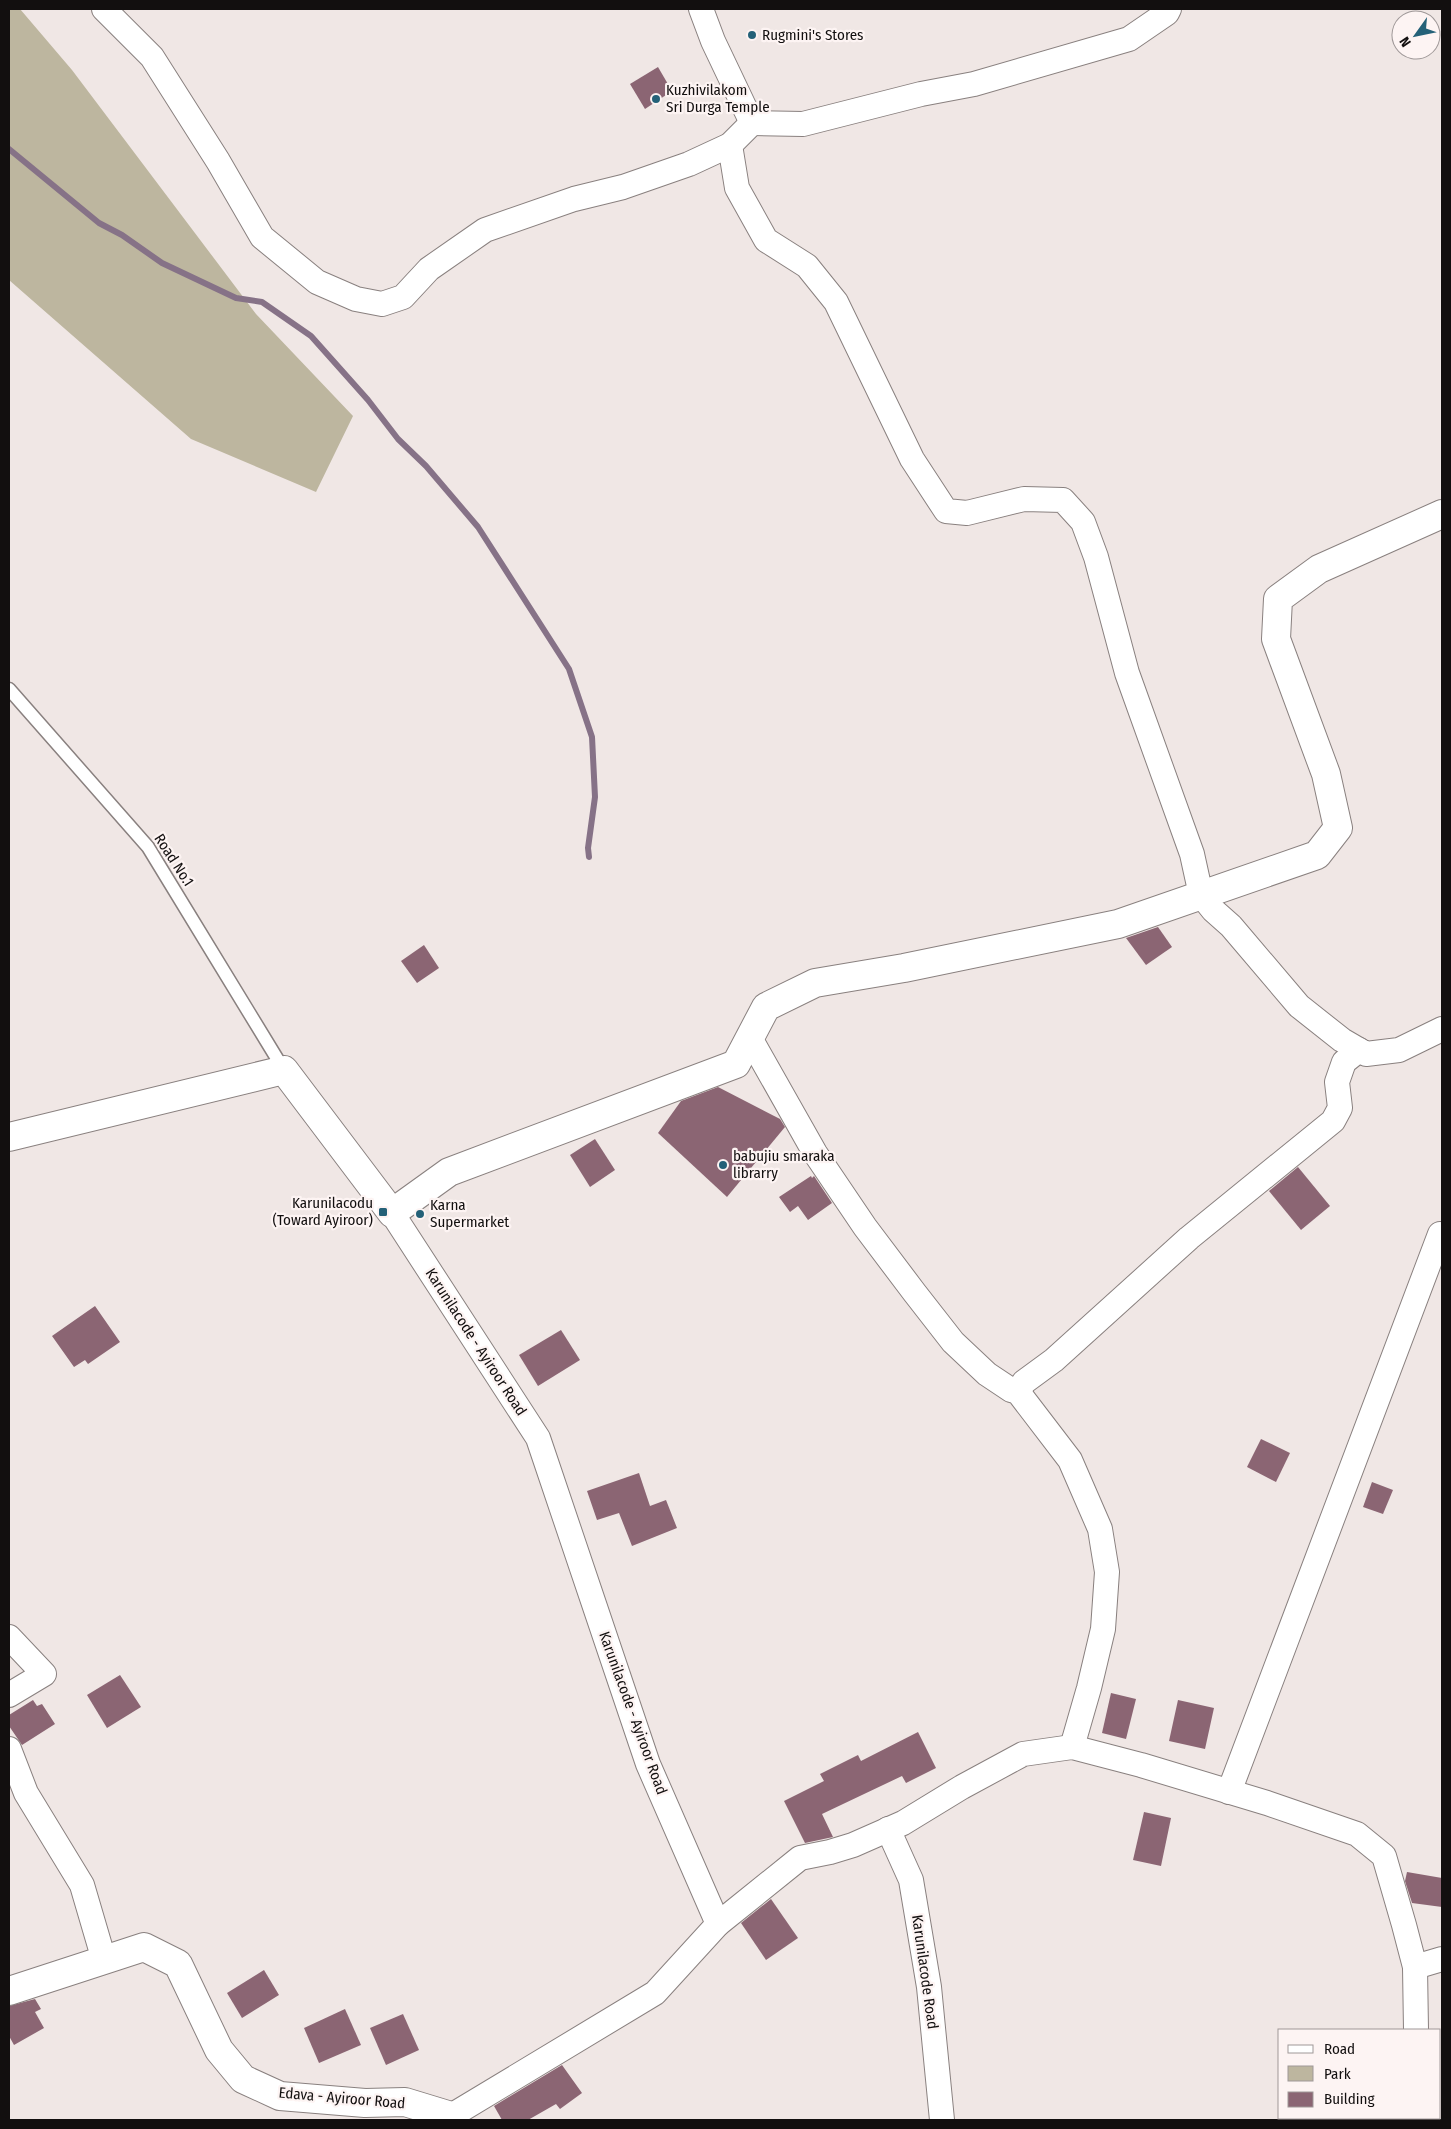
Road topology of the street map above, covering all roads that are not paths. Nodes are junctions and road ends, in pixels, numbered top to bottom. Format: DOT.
graph roads {
  1 [pos="701,9"];
  2 [pos="1169,9"];
  3 [pos="113,11"];
  4 [pos="752,123"];
  5 [pos="730,145"];
  6 [pos="1442,514"];
  7 [pos="9,689"];
  8 [pos="1201,895"];
  9 [pos="1442,1029"];
  10 [pos="750,1038"];
  11 [pos="1359,1050"];
  12 [pos="284,1070"];
  13 [pos="9,1137"];
  14 [pos="392,1213"];
  15 [pos="1440,1234"];
  16 [pos="1018,1392"];
  17 [pos="9,1637"];
  18 [pos="9,1695"];
  19 [pos="1072,1747"];
  20 [pos="9,1748"];
  21 [pos="1229,1792"];
  22 [pos="888,1828"];
  23 [pos="718,1924"];
  24 [pos="1442,1959"];
  25 [pos="104,1960"];
  26 [pos="1415,1967"];
  27 [pos="9,1991"];
  28 [pos="1416,2029"];
  29 [pos="453,2118"];
  30 [pos="942,2120"];
  1 -- 4 [label="street"];
  2 -- 4 [label="street"];
  3 -- 5 [label="street"];
  4 -- 5 [label="street"];
  5 -- 8 [label="street"];
  6 -- 8 [label="main road"];
  7 -- 12 [label="lane, Road No.1"];
  8 -- 10 [label="main road"];
  8 -- 11 [label="street"];
  9 -- 11 [label="street"];
  10 -- 14 [label="main road"];
  10 -- 16 [label="street"];
  11 -- 16 [label="street"];
  12 -- 13 [label="main road"];
  12 -- 14 [label="main road"];
  14 -- 23 [label="street, Karunilacode - Ayiroor Road"];
  15 -- 21 [label="street"];
  16 -- 19 [label="street"];
  17 -- 18 [label="street"];
  19 -- 21 [label="street"];
  19 -- 22 [label="street"];
  20 -- 25 [label="street"];
  21 -- 26 [label="street"];
  22 -- 23 [label="street"];
  22 -- 30 [label="street, Karunilacode Road"];
  23 -- 29 [label="street"];
  24 -- 26 [label="street"];
  25 -- 27 [label="main road, Edava - Ayiroor Road"];
  25 -- 29 [label="main road, Edava - Ayiroor Road"];
  26 -- 28 [label="street"];
}
